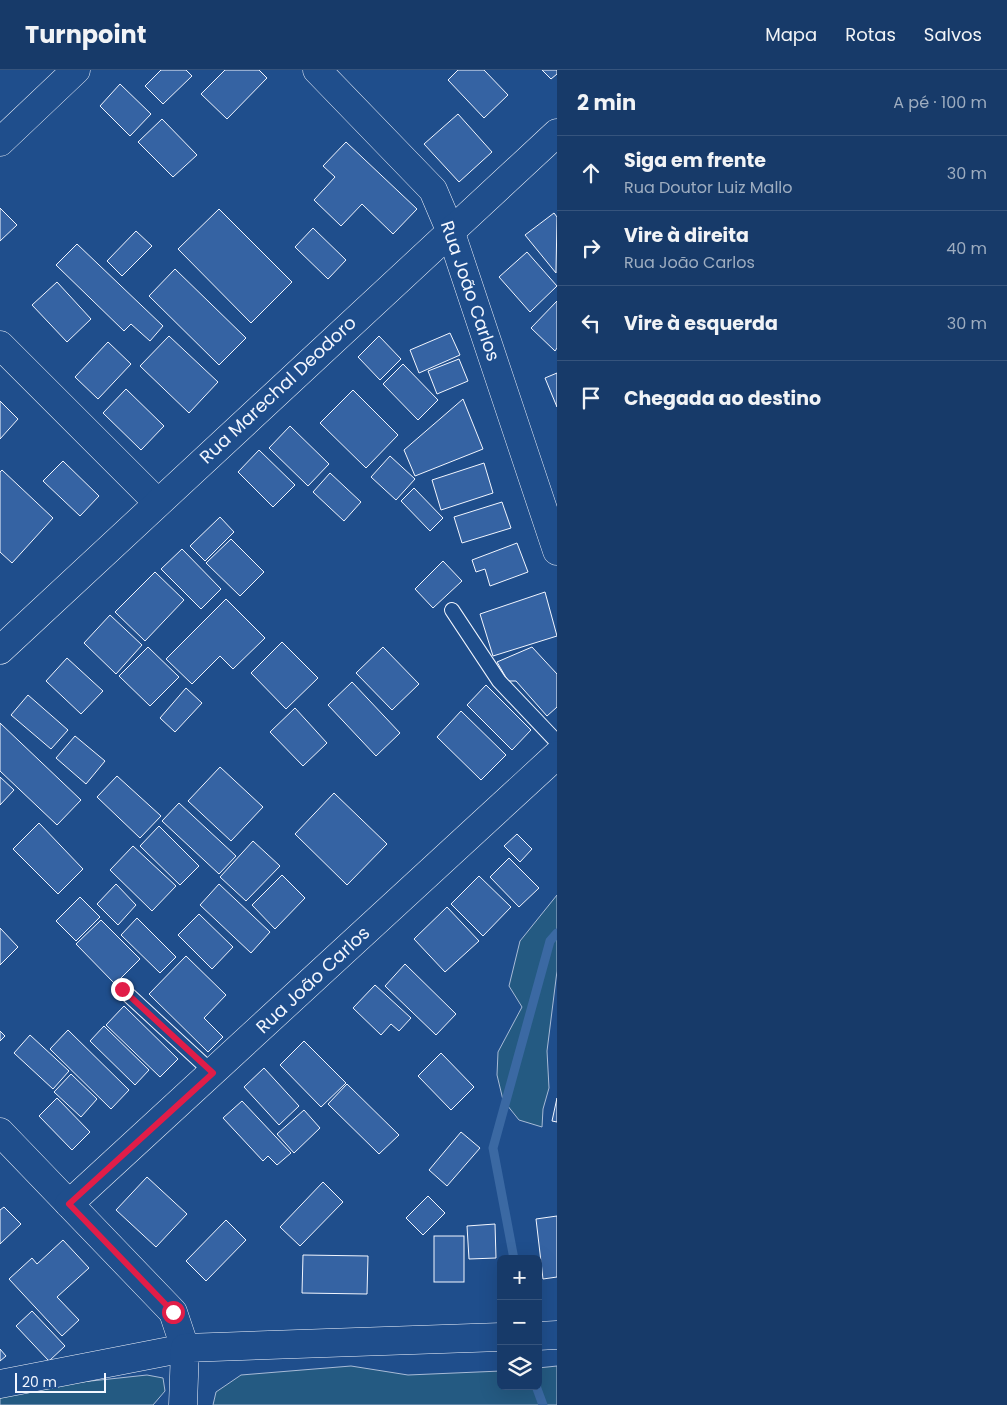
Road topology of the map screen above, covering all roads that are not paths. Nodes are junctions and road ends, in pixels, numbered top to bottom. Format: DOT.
graph roads {
  1 [pos="76,70"];
  2 [pos="317,70"];
  3 [pos="557,133"];
  4 [pos="0,142"];
  5 [pos="450,230"];
  6 [pos="0,345"];
  7 [pos="158,502"];
  8 [pos="554,532"];
  9 [pos="452,610"];
  10 [pos="0,650"];
  11 [pos="557,742"];
  12 [pos="557,755"];
  13 [pos="122,989"];
  14 [pos="213,1073"];
  15 [pos="0,1132"];
  16 [pos="69,1204"];
  17 [pos="542,1336"];
  18 [pos="557,1336"];
  19 [pos="497,1337"];
  20 [pos="184,1358"];
  21 [pos="0,1384"];
  22 [pos="183,1405"];
  1 -- 4 [label="street"];
  2 -- 5 [label="street, Rua João Carlos"];
  3 -- 5 [label="street, Rua Marechal Deodoro"];
  5 -- 7 [label="street, Rua Marechal Deodoro"];
  5 -- 8 [label="street, Rua João Carlos"];
  6 -- 7 [label="street"];
  7 -- 10 [label="street, Rua Marechal Deodoro"];
  9 -- 11 [label="lane"];
  12 -- 14 [label="street, Rua João Carlos"];
  13 -- 14 [label="lane"];
  14 -- 16 [label="street, Rua João Carlos"];
  15 -- 16 [label="street"];
  16 -- 20 [label="street"];
  17 -- 18 [label="street"];
  19 -- 20 [label="street"];
  20 -- 21 [label="street"];
  20 -- 22 [label="street"];
}
